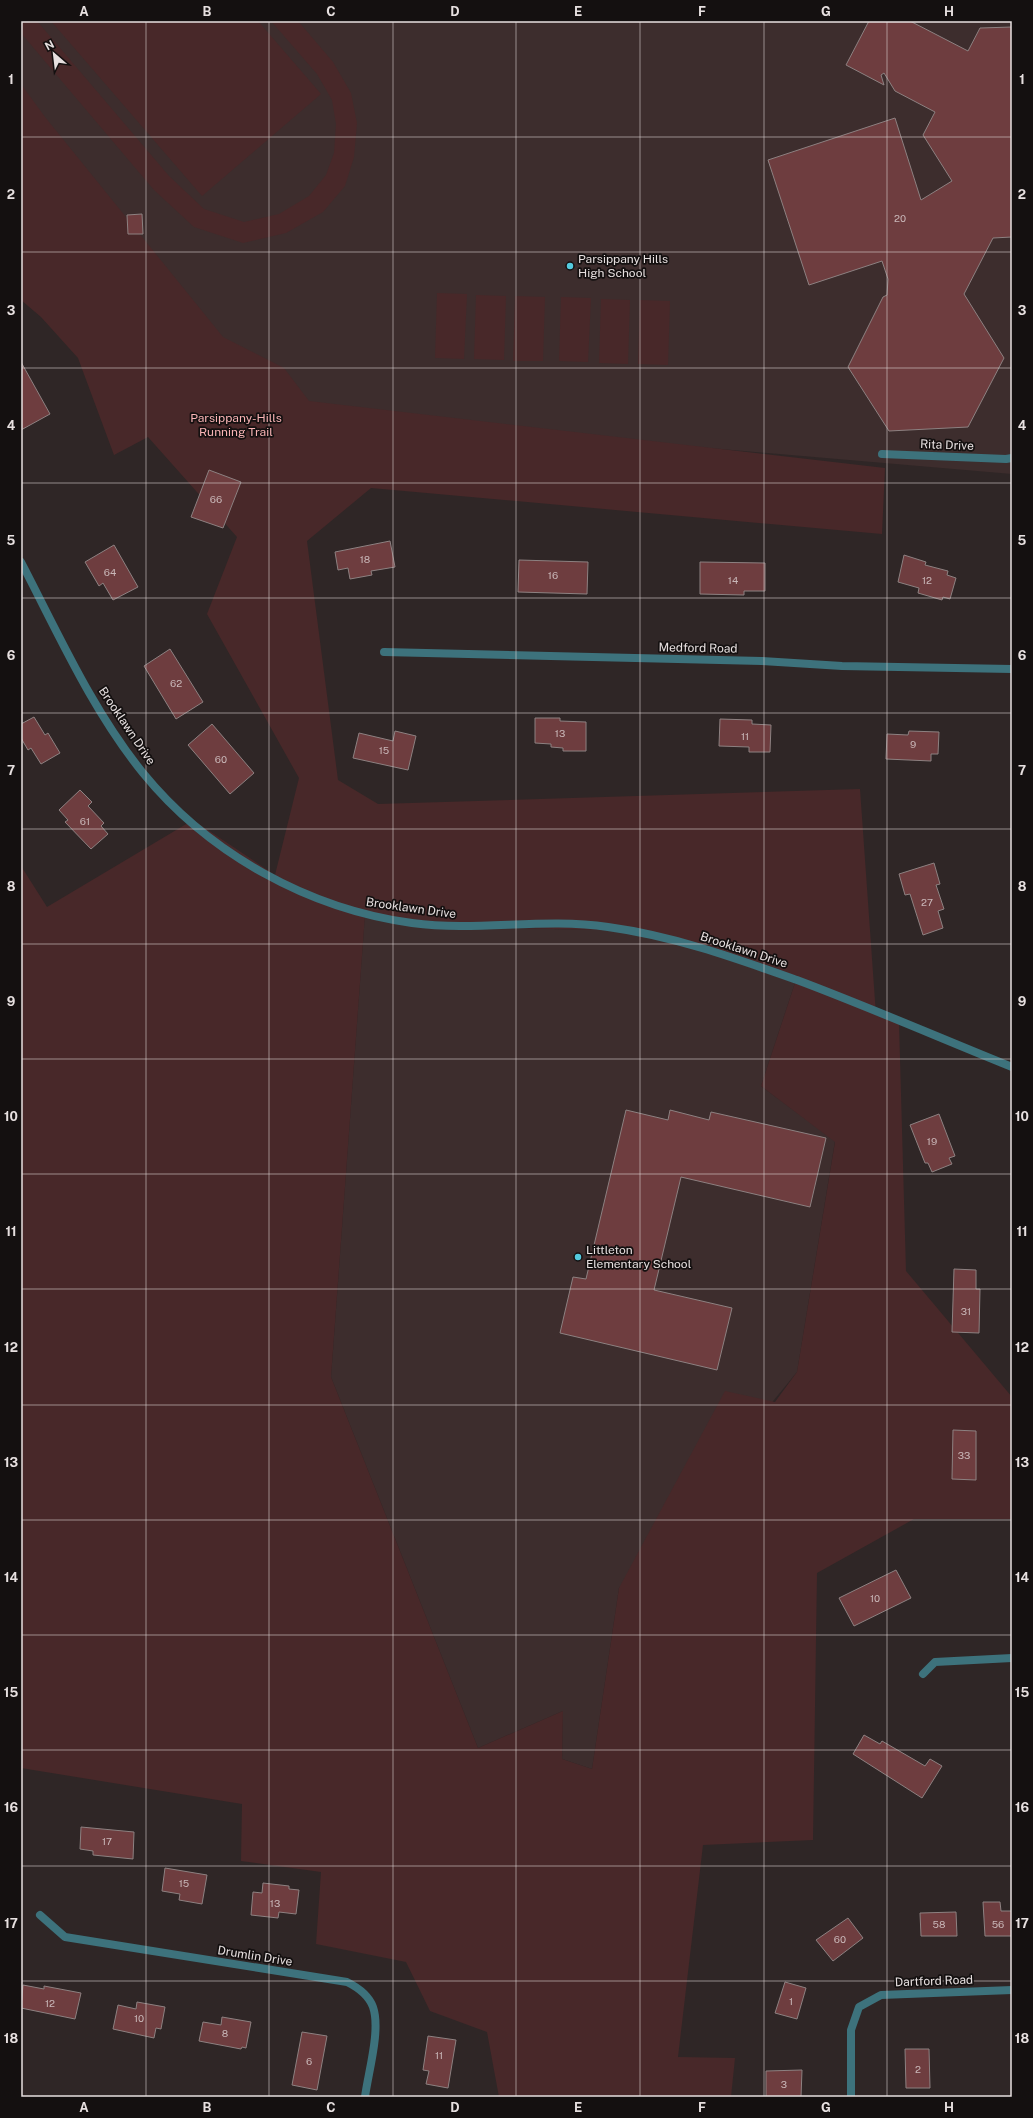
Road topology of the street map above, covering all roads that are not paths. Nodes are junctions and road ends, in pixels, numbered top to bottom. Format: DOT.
graph roads {
  1 [pos="882,454"];
  2 [pos="1012,458"];
  3 [pos="21,562"];
  4 [pos="384,652"];
  5 [pos="1012,669"];
  6 [pos="1012,1067"];
  7 [pos="1012,1658"];
  8 [pos="923,1674"];
  9 [pos="40,1915"];
  10 [pos="1012,1990"];
  11 [pos="364,2097"];
  12 [pos="851,2097"];
  1 -- 2 [label="street, Rita Drive"];
  3 -- 6 [label="street, Brooklawn Drive"];
  4 -- 5 [label="street, Medford Road"];
  7 -- 8 [label="street"];
  9 -- 11 [label="street, Drumlin Drive"];
  10 -- 12 [label="street, Dartford Road"];
}
